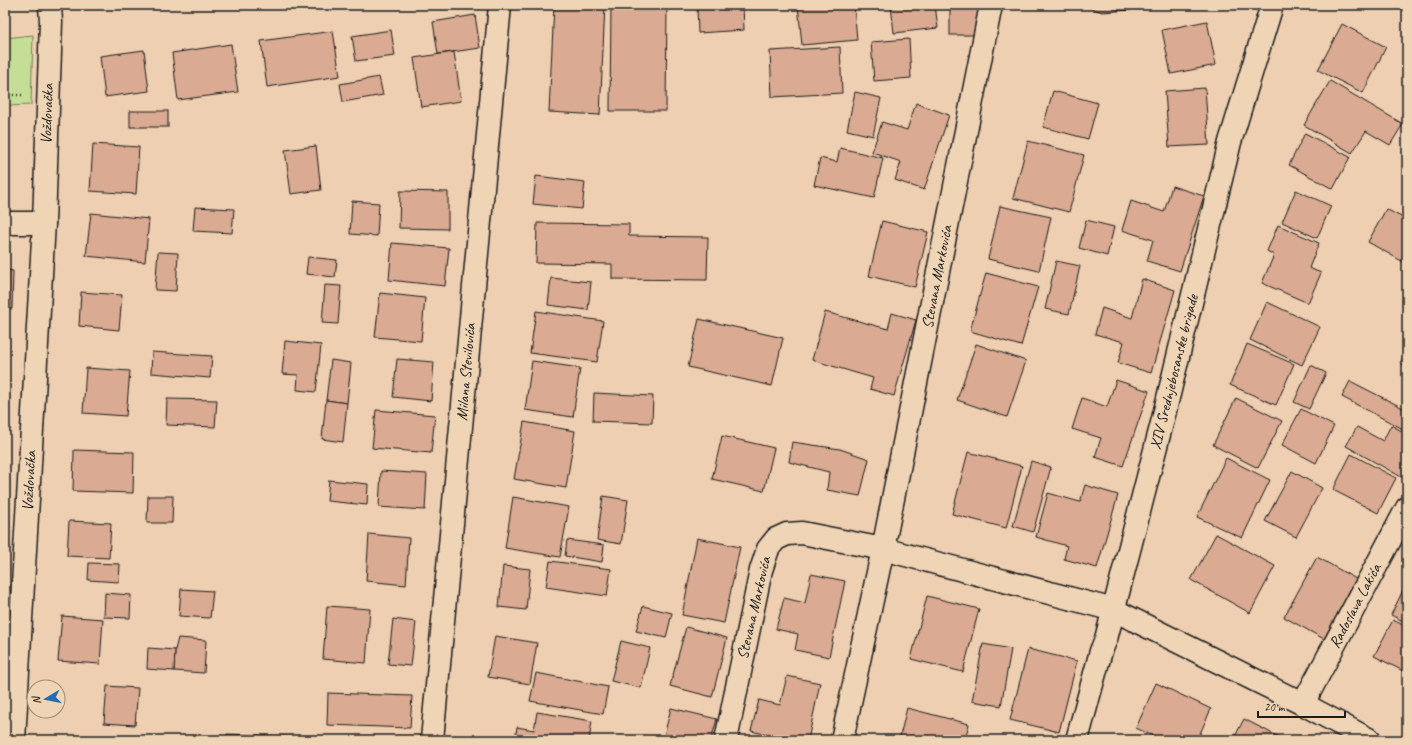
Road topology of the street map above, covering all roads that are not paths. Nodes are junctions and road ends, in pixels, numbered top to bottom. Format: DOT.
graph roads {
  1 [pos="50,5"];
  2 [pos="500,5"];
  3 [pos="991,5"];
  4 [pos="1272,5"];
  5 [pos="5,223"];
  6 [pos="44,223"];
  7 [pos="1407,508"];
  8 [pos="883,549"];
  9 [pos="1114,610"];
  10 [pos="1303,704"];
  11 [pos="14,740"];
  12 [pos="432,740"];
  13 [pos="726,740"];
  14 [pos="842,740"];
  15 [pos="1077,740"];
  16 [pos="1370,740"];
  1 -- 6 [label="street, Voždovačka"];
  2 -- 12 [label="street, Milana Stevilovića"];
  3 -- 8 [label="street, Stevana Markovića"];
  4 -- 9 [label="street, XIV Srednjebosanske brigade"];
  5 -- 6 [label="street"];
  6 -- 11 [label="street, Voždovačka"];
  7 -- 10 [label="street, Radoslava Lakića"];
  8 -- 9 [label="street, Stevana Markovića"];
  8 -- 13 [label="street, Stevana Markovića"];
  8 -- 14 [label="street, Stevana Markovića"];
  9 -- 10 [label="street"];
  9 -- 15 [label="street, XIV Srednjebosanske brigade"];
  10 -- 16 [label="street"];
}
